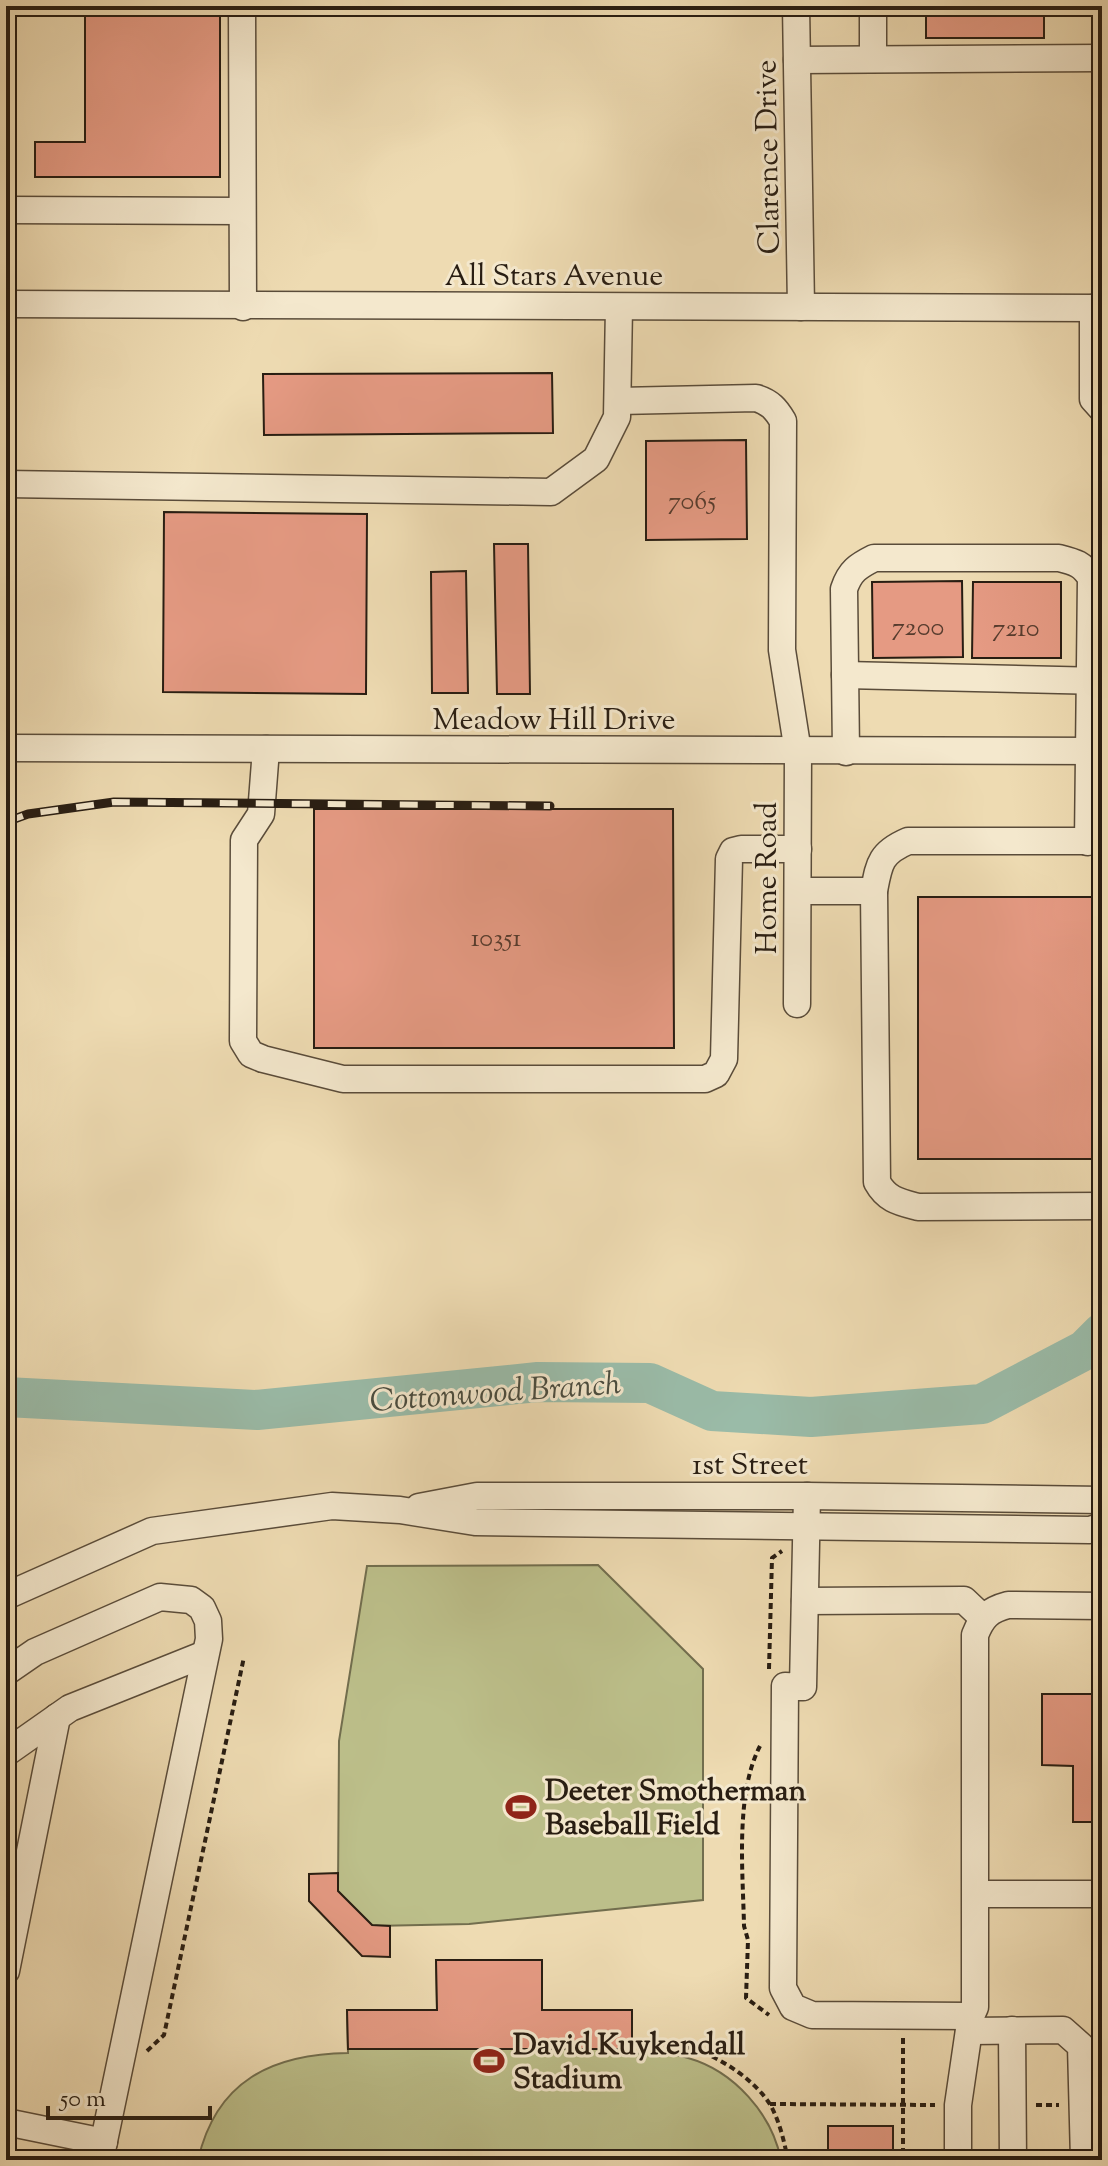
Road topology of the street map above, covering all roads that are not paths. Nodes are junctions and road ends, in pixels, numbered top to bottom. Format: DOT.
graph roads {
  1 [pos="242,6"];
  2 [pos="796,6"];
  3 [pos="873,6"];
  4 [pos="1102,58"];
  5 [pos="873,59"];
  6 [pos="797,60"];
  7 [pos="6,210"];
  8 [pos="242,211"];
  9 [pos="6,304"];
  10 [pos="243,307"];
  11 [pos="619,307"];
  12 [pos="801,307"];
  13 [pos="1098,308"];
  14 [pos="619,401"];
  15 [pos="1102,409"];
  16 [pos="6,484"];
  17 [pos="845,675"];
  18 [pos="1097,681"];
  19 [pos="6,748"];
  20 [pos="266,749"];
  21 [pos="1097,751"];
  22 [pos="798,752"];
  23 [pos="846,752"];
  24 [pos="1095,842"];
  25 [pos="798,849"];
  26 [pos="798,891"];
  27 [pos="874,891"];
  28 [pos="797,1004"];
  29 [pos="1102,1206"];
  30 [pos="1100,1493"];
  31 [pos="807,1496"];
  32 [pos="400,1510"];
  33 [pos="1102,1526"];
  34 [pos="807,1537"];
  35 [pos="6,1596"];
  36 [pos="805,1601"];
  37 [pos="1102,1606"];
  38 [pos="982,1617"];
  39 [pos="205,1654"];
  40 [pos="6,1672"];
  41 [pos="57,1717"];
  42 [pos="6,1753"];
  43 [pos="976,1894"];
  44 [pos="1102,1894"];
  45 [pos="6,1971"];
  46 [pos="970,2023"];
  47 [pos="1012,2030"];
  48 [pos="6,2122"];
  49 [pos="102,2151"];
  50 [pos="958,2160"];
  51 [pos="1013,2160"];
  52 [pos="1084,2160"];
  1 -- 8 [label="street"];
  2 -- 6 [label="street, Clarence Drive"];
  3 -- 5 [label="street"];
  4 -- 5 [label="street"];
  5 -- 6 [label="street"];
  6 -- 12 [label="street, Clarence Drive"];
  7 -- 8 [label="street"];
  8 -- 10 [label="street"];
  9 -- 10 [label="street, All Stars Avenue"];
  10 -- 11 [label="street, All Stars Avenue"];
  11 -- 12 [label="street, All Stars Avenue"];
  11 -- 14 [label="street"];
  12 -- 13 [label="street, All Stars Avenue"];
  13 -- 15 [label="street"];
  14 -- 16 [label="street"];
  14 -- 22 [label="street, Home Road"];
  17 -- 18 [label="street"];
  17 -- 18 [label="street"];
  17 -- 23 [label="street"];
  18 -- 21 [label="street"];
  19 -- 20 [label="street, Meadow Hill Drive"];
  20 -- 22 [label="street, Meadow Hill Drive"];
  20 -- 25 [label="street"];
  21 -- 23 [label="street, Meadow Hill Drive"];
  21 -- 24 [label="street"];
  22 -- 23 [label="street, Meadow Hill Drive"];
  22 -- 25 [label="street, Home Road"];
  24 -- 27 [label="street"];
  25 -- 26 [label="street, Home Road"];
  26 -- 27 [label="street"];
  26 -- 28 [label="street, Home Road"];
  27 -- 29 [label="street"];
  30 -- 31 [label="street, 1st Street"];
  31 -- 32 [label="street, 1st Street"];
  31 -- 34 [label="street"];
  32 -- 34 [label="street, 1st Street"];
  32 -- 35 [label="street, 1st Street"];
  33 -- 34 [label="street, 1st Street"];
  34 -- 36 [label="street"];
  36 -- 38 [label="street"];
  36 -- 46 [label="street"];
  37 -- 38 [label="street"];
  38 -- 43 [label="street"];
  39 -- 40 [label="street"];
  39 -- 41 [label="street"];
  39 -- 49 [label="street"];
  41 -- 42 [label="street"];
  41 -- 45 [label="street"];
  43 -- 44 [label="street"];
  43 -- 46 [label="street"];
  46 -- 47 [label="street"];
  46 -- 50 [label="street"];
  47 -- 51 [label="street"];
  47 -- 52 [label="street"];
  48 -- 49 [label="street"];
}
